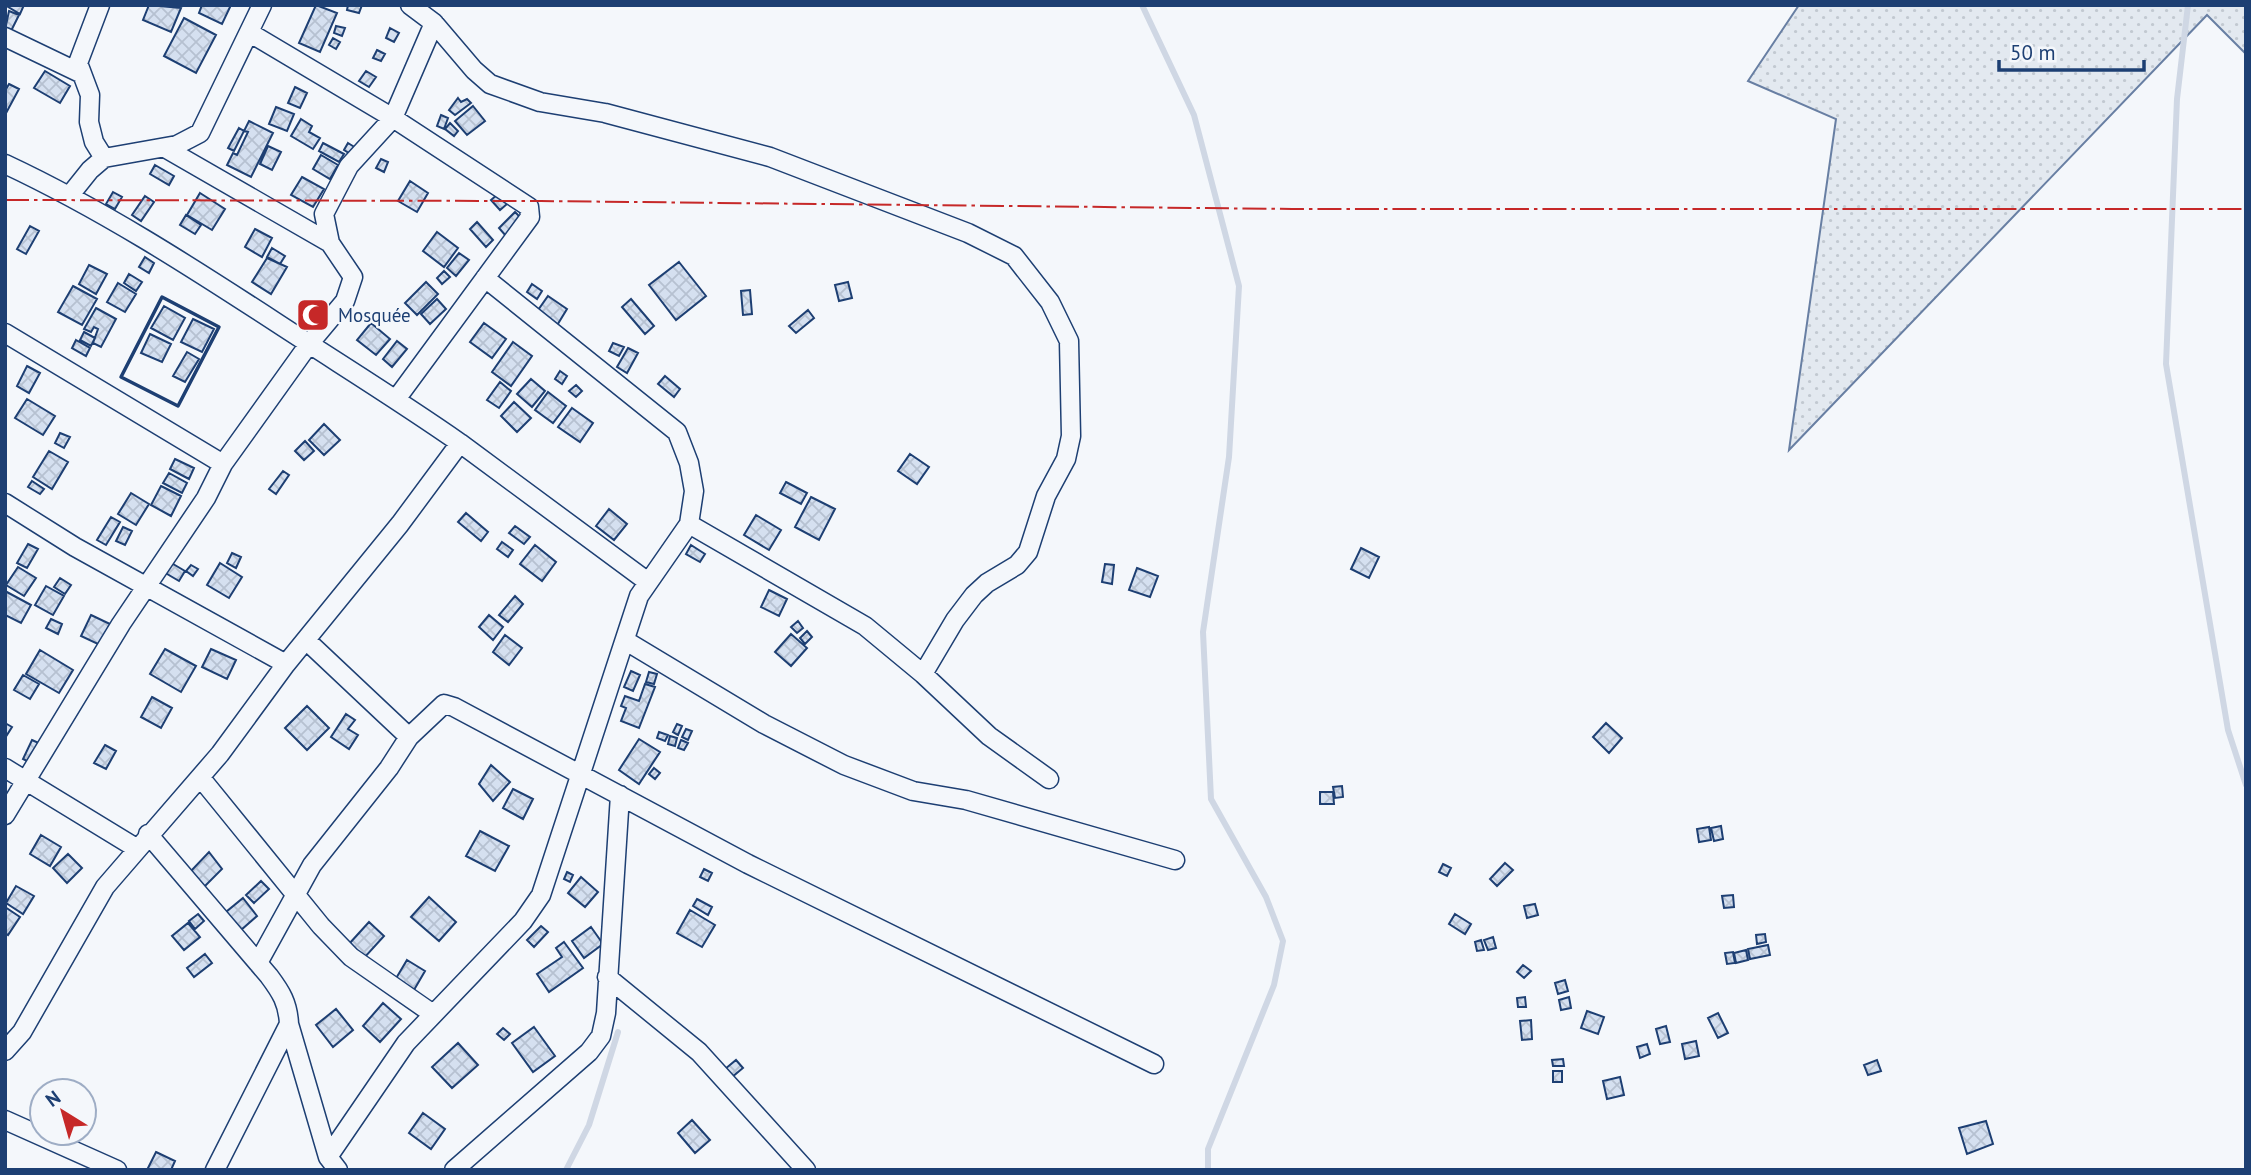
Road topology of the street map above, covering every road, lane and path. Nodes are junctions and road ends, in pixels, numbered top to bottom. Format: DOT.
graph roads {
  1 [pos="100,5"];
  2 [pos="261,5"];
  3 [pos="410,5"];
  4 [pos="434,23"];
  5 [pos="250,33"];
  6 [pos="5,37"];
  7 [pos="80,73"];
  8 [pos="393,117"];
  9 [pos="165,148"];
  10 [pos="104,158"];
  11 [pos="5,164"];
  12 [pos="70,195"];
  13 [pos="330,243"];
  14 [pos="485,278"];
  15 [pos="5,333"];
  16 [pos="309,344"];
  17 [pos="397,398"];
  18 [pos="460,443"];
  19 [pos="223,464"];
  20 [pos="5,503"];
  21 [pos="689,524"];
  22 [pos="648,582"];
  23 [pos="148,587"];
  24 [pos="306,640"];
  25 [pos="626,641"];
  26 [pos="286,664"];
  27 [pos="923,674"];
  28 [pos="409,737"];
  29 [pos="5,768"];
  30 [pos="584,773"];
  31 [pos="200,776"];
  32 [pos="1049,779"];
  33 [pos="27,781"];
  34 [pos="620,795"];
  35 [pos="5,816"];
  36 [pos="142,841"];
  37 [pos="1175,860"];
  38 [pos="295,893"];
  39 [pos="258,963"];
  40 [pos="607,977"];
  41 [pos="433,1014"];
  42 [pos="289,1024"];
  43 [pos="7,1046"];
  44 [pos="1154,1064"];
  45 [pos="5,1120"];
  46 [pos="333,1163"];
  47 [pos="117,1170"];
  48 [pos="215,1170"];
  49 [pos="454,1170"];
  50 [pos="806,1170"];
  1 -- 7 [label="street"];
  2 -- 5 [label="street"];
  3 -- 4 [label="street"];
  4 -- 8 [label="street"];
  4 -- 27 [label="street"];
  5 -- 8 [label="street"];
  5 -- 9 [label="street"];
  6 -- 7 [label="street"];
  7 -- 10 [label="street"];
  8 -- 13 [label="street"];
  8 -- 14 [label="street"];
  9 -- 10 [label="street"];
  9 -- 13 [label="street"];
  10 -- 12 [label="street"];
  11 -- 12 [label="street"];
  12 -- 16 [label="street"];
  13 -- 16 [label="street"];
  14 -- 17 [label="street"];
  14 -- 21 [label="street"];
  15 -- 19 [label="street"];
  16 -- 17 [label="street"];
  16 -- 19 [label="street"];
  17 -- 18 [label="street"];
  18 -- 22 [label="street"];
  18 -- 24 [label="street"];
  19 -- 23 [label="street"];
  20 -- 23 [label="street"];
  21 -- 22 [label="street"];
  21 -- 27 [label="street"];
  22 -- 25 [label="street"];
  23 -- 26 [label="street"];
  23 -- 33 [label="street"];
  24 -- 26 [label="street"];
  24 -- 28 [label="street"];
  25 -- 30 [label="street"];
  25 -- 37 [label="street"];
  26 -- 31 [label="street"];
  27 -- 32 [label="street"];
  28 -- 30 [label="street"];
  28 -- 38 [label="street"];
  29 -- 33 [label="street"];
  30 -- 34 [label="street"];
  30 -- 41 [label="street"];
  31 -- 36 [label="street"];
  31 -- 38 [label="street"];
  33 -- 35 [label="street"];
  33 -- 36 [label="street"];
  34 -- 40 [label="street"];
  34 -- 44 [label="street"];
  36 -- 39 [label="street"];
  36 -- 43 [label="street"];
  38 -- 39 [label="street"];
  38 -- 41 [label="street"];
  39 -- 42 [label="street"];
  40 -- 49 [label="street"];
  40 -- 50 [label="street"];
  41 -- 46 [label="street"];
  42 -- 46 [label="street"];
  42 -- 48 [label="street"];
  45 -- 47 [label="street"];
}
